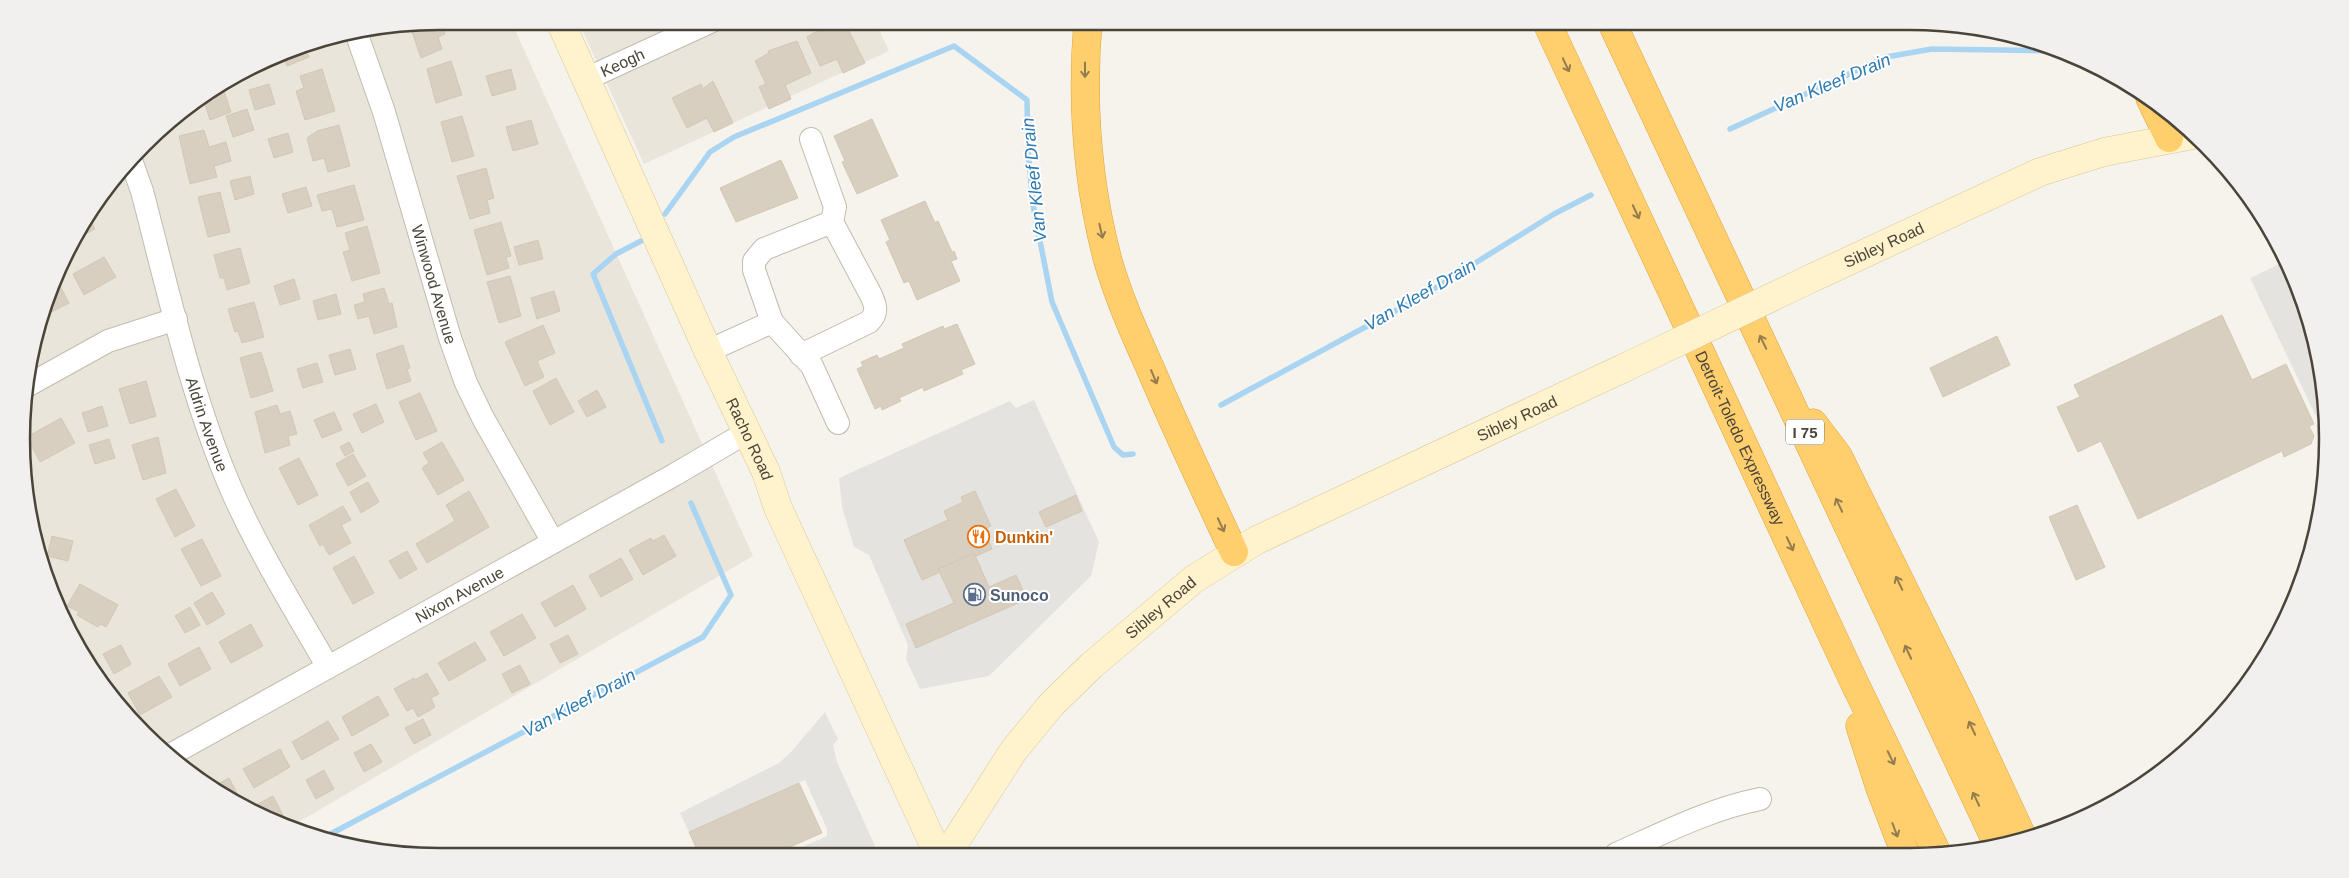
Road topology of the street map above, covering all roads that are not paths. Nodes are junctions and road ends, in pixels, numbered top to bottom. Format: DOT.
graph roads {
  1 [pos="564,30"];
  2 [pos="692,30"];
  3 [pos="1087,30"];
  4 [pos="1550,30"];
  5 [pos="1615,30"];
  6 [pos="358,38"];
  7 [pos="586,79"];
  8 [pos="2172,125"];
  9 [pos="2181,136"];
  10 [pos="811,139"];
  11 [pos="133,167"];
  12 [pos="832,222"];
  13 [pos="176,319"];
  14 [pos="772,322"];
  15 [pos="708,351"];
  16 [pos="801,355"];
  17 [pos="1779,377"];
  18 [pos="34,382"];
  19 [pos="838,423"];
  20 [pos="747,432"];
  21 [pos="553,542"];
  22 [pos="1234,552"];
  23 [pos="328,667"];
  24 [pos="1854,682"];
  25 [pos="175,752"];
  26 [pos="1760,799"];
  27 [pos="2020,833"];
  28 [pos="1995,839"];
  29 [pos="1934,847"];
  30 [pos="935,848"];
  31 [pos="951,848"];
  32 [pos="1629,848"];
  33 [pos="1903,848"];
  1 -- 7 [label="main road, Racho Road"];
  2 -- 7 [label="street, Keogh"];
  3 -- 22 [label="highway, one-way"];
  4 -- 24 [label="highway, Detroit-Toledo Expressway, one-way"];
  17 -- 5 [label="highway, I 75, one-way"];
  6 -- 21 [label="street, Winwood Avenue"];
  7 -- 15 [label="main road, Racho Road"];
  8 -- 9 [label="highway"];
  9 -- 22 [label="main road, Sibley Road, bridge"];
  10 -- 12 [label="street"];
  11 -- 13 [label="street, Aldrin Avenue"];
  12 -- 14 [label="street"];
  12 -- 16 [label="street"];
  13 -- 18 [label="street"];
  13 -- 23 [label="street, Aldrin Avenue"];
  14 -- 15 [label="street"];
  14 -- 16 [label="street"];
  15 -- 20 [label="main road, Racho Road"];
  16 -- 19 [label="street"];
  27 -- 17 [label="highway, one-way"];
  28 -- 17 [label="highway, I 75, one-way"];
  20 -- 21 [label="street, Nixon Avenue"];
  20 -- 30 [label="main road, Racho Road"];
  21 -- 23 [label="street, Nixon Avenue"];
  22 -- 31 [label="main road, Sibley Road"];
  23 -- 25 [label="street, Nixon Avenue"];
  24 -- 29 [label="highway, Detroit-Toledo Expressway, one-way"];
  24 -- 33 [label="highway, one-way"];
  26 -- 32 [label="street"];
}
